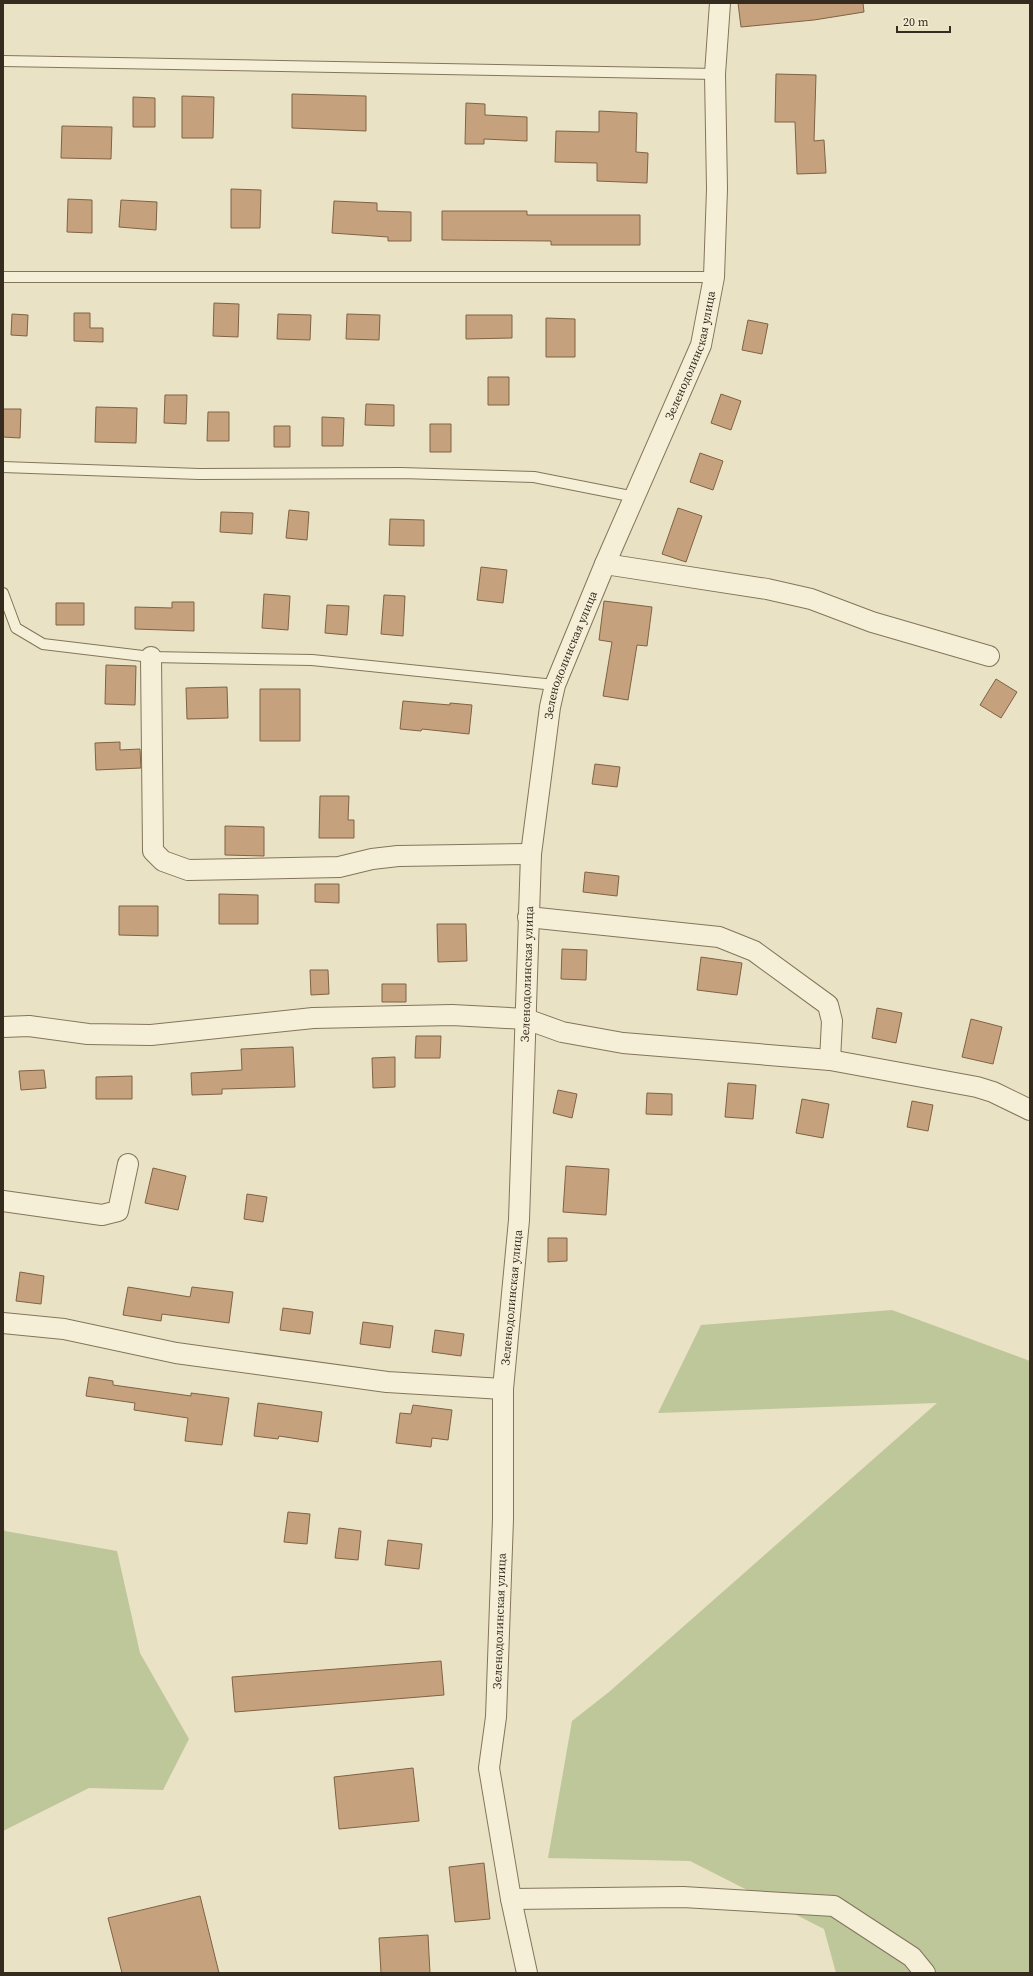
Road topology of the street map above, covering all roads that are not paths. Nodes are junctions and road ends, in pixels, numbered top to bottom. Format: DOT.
graph roads {
  1 [pos="720,3"];
  2 [pos="3,61"];
  3 [pos="715,74"];
  4 [pos="3,277"];
  5 [pos="714,277"];
  6 [pos="3,467"];
  7 [pos="636,497"];
  8 [pos="605,564"];
  9 [pos="3,593"];
  10 [pos="989,656"];
  11 [pos="151,657"];
  12 [pos="555,685"];
  13 [pos="531,854"];
  14 [pos="528,917"];
  15 [pos="526,1019"];
  16 [pos="3,1027"];
  17 [pos="830,1060"];
  18 [pos="1030,1110"];
  19 [pos="128,1164"];
  20 [pos="3,1202"];
  21 [pos="3,1322"];
  22 [pos="503,1389"];
  23 [pos="511,1899"];
  24 [pos="527,1973"];
  25 [pos="926,1973"];
  1 -- 3 [label="street, Зеленодолинская улица"];
  2 -- 3 [label="lane"];
  3 -- 5 [label="street, Зеленодолинская улица"];
  4 -- 5 [label="lane"];
  5 -- 7 [label="street, Зеленодолинская улица"];
  6 -- 7 [label="lane"];
  7 -- 8 [label="street, Зеленодолинская улица"];
  8 -- 10 [label="street"];
  8 -- 12 [label="street, Зеленодолинская улица"];
  9 -- 11 [label="lane"];
  11 -- 12 [label="lane"];
  11 -- 13 [label="street"];
  12 -- 13 [label="street, Зеленодолинская улица"];
  13 -- 14 [label="street, Зеленодолинская улица"];
  14 -- 15 [label="street, Зеленодолинская улица"];
  14 -- 17 [label="street"];
  15 -- 16 [label="street"];
  15 -- 17 [label="street"];
  15 -- 22 [label="street, Зеленодолинская улица"];
  17 -- 18 [label="street"];
  19 -- 20 [label="street"];
  21 -- 22 [label="street"];
  22 -- 23 [label="street, Зеленодолинская улица"];
  23 -- 24 [label="street, Зеленодолинская улица"];
  23 -- 25 [label="street"];
}
